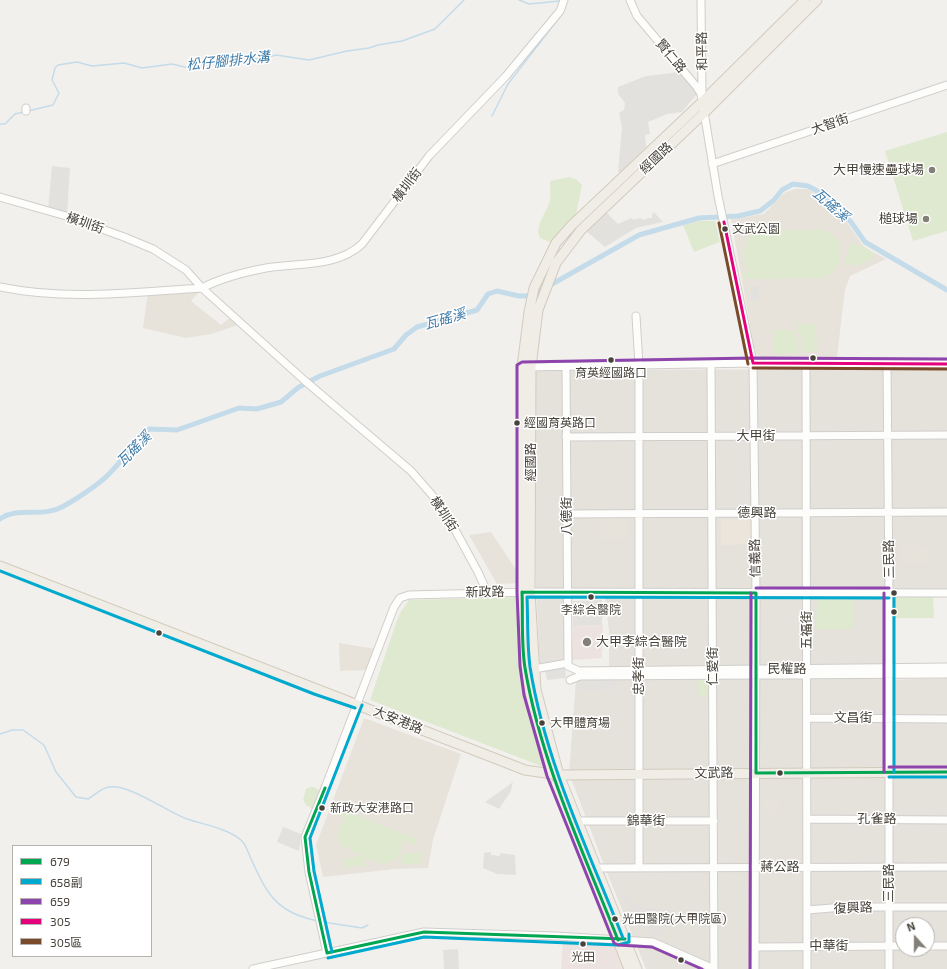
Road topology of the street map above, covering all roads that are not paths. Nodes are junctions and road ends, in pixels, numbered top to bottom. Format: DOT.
graph roads {
  1 [pos="630,0"];
  2 [pos="701,0"];
  3 [pos="805,0"];
  4 [pos="817,0"];
  5 [pos="563,1"];
  6 [pos="947,85"];
  7 [pos="702,102"];
  8 [pos="703,114"];
  9 [pos="712,164"];
  10 [pos="0,197"];
  11 [pos="0,287"];
  12 [pos="202,288"];
  13 [pos="636,316"];
  14 [pos="753,363"];
  15 [pos="806,363"];
  16 [pos="712,364"];
  17 [pos="887,364"];
  18 [pos="947,364"];
  19 [pos="639,365"];
  20 [pos="566,366"];
  21 [pos="526,367"];
  22 [pos="947,435"];
  23 [pos="754,436"];
  24 [pos="806,436"];
  25 [pos="888,436"];
  26 [pos="566,437"];
  27 [pos="639,437"];
  28 [pos="712,437"];
  29 [pos="889,512"];
  30 [pos="947,512"];
  31 [pos="712,513"];
  32 [pos="755,513"];
  33 [pos="807,513"];
  34 [pos="566,514"];
  35 [pos="639,514"];
  36 [pos="0,566"];
  37 [pos="487,592"];
  38 [pos="526,592"];
  39 [pos="639,592"];
  40 [pos="712,592"];
  41 [pos="567,593"];
  42 [pos="756,593"];
  43 [pos="807,593"];
  44 [pos="890,593"];
  45 [pos="947,593"];
  46 [pos="568,664"];
  47 [pos="534,669"];
  48 [pos="889,671"];
  49 [pos="941,671"];
  50 [pos="756,672"];
  51 [pos="807,672"];
  52 [pos="639,673"];
  53 [pos="713,673"];
  54 [pos="579,674"];
  55 [pos="570,680"];
  56 [pos="357,703"];
  57 [pos="808,718"];
  58 [pos="889,718"];
  59 [pos="947,719"];
  60 [pos="756,772"];
  61 [pos="889,772"];
  62 [pos="947,772"];
  63 [pos="713,773"];
  64 [pos="808,773"];
  65 [pos="639,774"];
  66 [pos="556,775"];
  67 [pos="807,819"];
  68 [pos="889,819"];
  69 [pos="639,820"];
  70 [pos="947,820"];
  71 [pos="714,821"];
  72 [pos="579,822"];
  73 [pos="714,867"];
  74 [pos="756,867"];
  75 [pos="807,867"];
  76 [pos="889,867"];
  77 [pos="947,867"];
  78 [pos="639,868"];
  79 [pos="594,869"];
  80 [pos="889,907"];
  81 [pos="947,907"];
  82 [pos="807,910"];
  83 [pos="622,939"];
  84 [pos="807,946"];
  85 [pos="889,946"];
  86 [pos="895,946"];
  87 [pos="935,946"];
  88 [pos="947,946"];
  89 [pos="756,947"];
  90 [pos="327,953"];
  91 [pos="253,969"];
  92 [pos="629,969"];
  93 [pos="637,969"];
  94 [pos="711,969"];
  95 [pos="755,969"];
  96 [pos="807,969"];
  97 [pos="889,969"];
  1 -- 7 [label="street, 賢仁路"];
  2 -- 7 [label="street, 和平路"];
  3 -- 7 [label="main road, 經國路"];
  4 -- 8 [label="main road, 經國路"];
  5 -- 12 [label="street, 橫圳街"];
  6 -- 9 [label="street, 大智街"];
  7 -- 8 [label="street, 賢仁路"];
  7 -- 21 [label="main road, 經國路"];
  8 -- 9 [label="street"];
  8 -- 21 [label="main road, 經國路"];
  9 -- 14 [label="street"];
  10 -- 12 [label="street, 橫圳街"];
  11 -- 12 [label="street, 橫圳街"];
  12 -- 37 [label="street, 橫圳街"];
  13 -- 19 [label="street, 忠孝街"];
  14 -- 15 [label="street"];
  14 -- 16 [label="street"];
  14 -- 23 [label="street, 信義路"];
  15 -- 17 [label="street"];
  15 -- 24 [label="street, 五福街"];
  16 -- 19 [label="street"];
  16 -- 28 [label="street, 仁愛街"];
  17 -- 18 [label="street"];
  17 -- 25 [label="street, 三民路"];
  19 -- 20 [label="street"];
  19 -- 27 [label="street, 忠孝街"];
  20 -- 21 [label="street"];
  20 -- 26 [label="street, 八德街"];
  21 -- 38 [label="main road, 經國路"];
  22 -- 25 [label="street, 大甲街"];
  23 -- 24 [label="street, 大甲街"];
  23 -- 28 [label="street, 大甲街"];
  23 -- 32 [label="street, 信義路"];
  24 -- 25 [label="street, 大甲街"];
  24 -- 33 [label="street, 五福街"];
  25 -- 29 [label="street, 三民路"];
  26 -- 27 [label="street, 大甲街"];
  26 -- 34 [label="street, 八德街"];
  27 -- 28 [label="street, 大甲街"];
  27 -- 35 [label="street, 忠孝街"];
  28 -- 31 [label="street, 仁愛街"];
  29 -- 30 [label="street, 德興路"];
  29 -- 33 [label="street, 德興路"];
  29 -- 44 [label="street, 三民路"];
  31 -- 32 [label="street, 德興路"];
  31 -- 35 [label="street, 德興路"];
  31 -- 40 [label="street, 仁愛街"];
  32 -- 33 [label="street, 德興路"];
  32 -- 42 [label="street, 信義路"];
  33 -- 43 [label="street, 五福街"];
  34 -- 35 [label="street, 德興路"];
  34 -- 41 [label="street, 八德街"];
  35 -- 39 [label="street, 忠孝街"];
  36 -- 56 [label="main road, 大安港路"];
  37 -- 38 [label="street, 新政路"];
  37 -- 56 [label="street, 新政路"];
  38 -- 41 [label="street, 新政路"];
  38 -- 47 [label="main road, 經國路"];
  38 -- 66 [label="main road, 經國路"];
  39 -- 40 [label="street, 新政路"];
  39 -- 41 [label="street, 新政路"];
  39 -- 52 [label="street, 忠孝街"];
  40 -- 42 [label="street, 新政路"];
  40 -- 53 [label="street, 仁愛街"];
  41 -- 46 [label="street, 八德街"];
  42 -- 43 [label="street, 新政路"];
  42 -- 50 [label="street, 信義路"];
  43 -- 44 [label="street, 新政路"];
  43 -- 51 [label="street, 五福街"];
  44 -- 45 [label="street, 新政路"];
  44 -- 48 [label="street, 三民路"];
  46 -- 47 [label="street"];
  46 -- 54 [label="street"];
  47 -- 66 [label="main road, 經國路"];
  48 -- 49 [label="street, 民權路"];
  48 -- 51 [label="street, 民權路"];
  48 -- 58 [label="street, 三民路"];
  50 -- 51 [label="street, 民權路"];
  50 -- 53 [label="street, 民權路"];
  50 -- 60 [label="street, 信義路"];
  51 -- 57 [label="street, 五福街"];
  52 -- 53 [label="street, 民權路"];
  52 -- 54 [label="street, 民權路"];
  52 -- 65 [label="street, 忠孝街"];
  53 -- 63 [label="street, 仁愛街"];
  54 -- 55 [label="street"];
  56 -- 66 [label="main road, 大安港路"];
  56 -- 90 [label="street, 新政路"];
  57 -- 58 [label="street, 文昌街"];
  57 -- 64 [label="street, 五福街"];
  58 -- 59 [label="street, 文昌街"];
  58 -- 61 [label="street, 三民路"];
  60 -- 63 [label="main road, 文武路"];
  60 -- 64 [label="main road, 文武路"];
  60 -- 74 [label="street, 信義路"];
  61 -- 62 [label="main road, 文武路"];
  61 -- 64 [label="main road, 文武路"];
  61 -- 68 [label="street, 三民路"];
  63 -- 65 [label="main road, 文武路"];
  63 -- 71 [label="street, 仁愛街"];
  64 -- 67 [label="street, 五福街"];
  65 -- 66 [label="main road, 文武路"];
  65 -- 69 [label="street, 忠孝街"];
  66 -- 72 [label="main road, 經國路"];
  66 -- 79 [label="main road, 經國路"];
  67 -- 68 [label="street, 孔雀路"];
  67 -- 75 [label="street, 五福街"];
  68 -- 70 [label="street, 孔雀路"];
  68 -- 76 [label="street, 三民路"];
  69 -- 71 [label="street, 錦華街"];
  69 -- 72 [label="street, 錦華街"];
  69 -- 78 [label="street, 忠孝街"];
  71 -- 73 [label="street, 仁愛街"];
  72 -- 79 [label="main road, 經國路"];
  73 -- 74 [label="street, 蔣公路"];
  73 -- 78 [label="street, 蔣公路"];
  73 -- 94 [label="street, 仁愛街"];
  74 -- 75 [label="street, 蔣公路"];
  74 -- 89 [label="street, 信義路"];
  75 -- 76 [label="street, 蔣公路"];
  75 -- 82 [label="street, 五福街"];
  76 -- 77 [label="street, 蔣公路"];
  76 -- 80 [label="street, 三民路"];
  78 -- 79 [label="street, 蔣公路"];
  79 -- 83 [label="main road, 經國路"];
  80 -- 81 [label="street, 復興路"];
  80 -- 82 [label="street, 復興路"];
  80 -- 85 [label="street, 三民路"];
  82 -- 84 [label="street, 五福街"];
  83 -- 90 [label="street"];
  83 -- 92 [label="main road, 經國路"];
  83 -- 93 [label="main road, 經國路"];
  83 -- 94 [label="street"];
  84 -- 85 [label="street, 中華街"];
  84 -- 89 [label="street, 中華街"];
  84 -- 96 [label="street, 五福街"];
  85 -- 86 [label="street, 中華街"];
  85 -- 97 [label="street, 三民路"];
  87 -- 88 [label="street"];
  89 -- 95 [label="street, 信義路"];
  90 -- 91 [label="street"];
}
